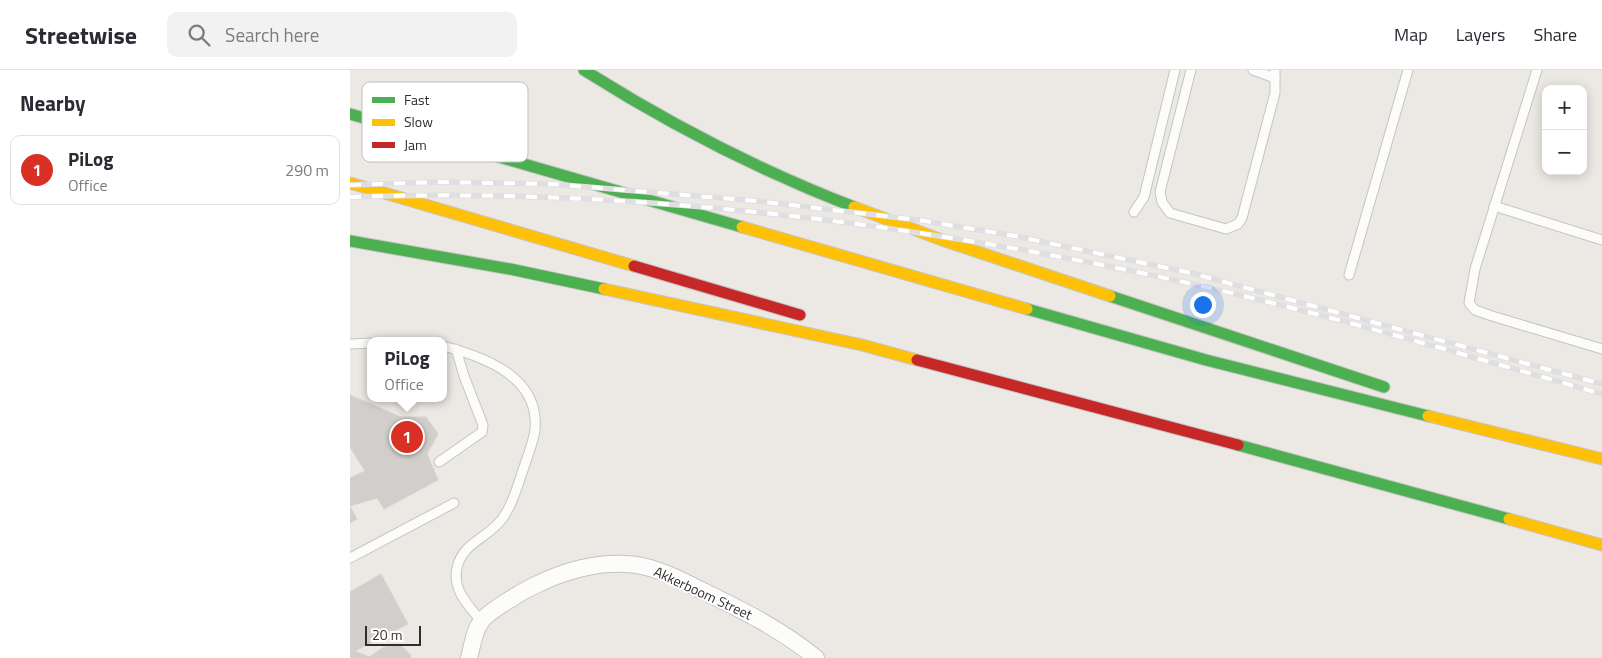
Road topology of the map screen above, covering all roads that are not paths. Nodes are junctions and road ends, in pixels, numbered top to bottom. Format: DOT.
graph roads {
  1 [pos="584,70"];
  2 [pos="1175,70"];
  3 [pos="1191,70"];
  4 [pos="1253,70"];
  5 [pos="1408,70"];
  6 [pos="1537,70"];
  7 [pos="1275,74"];
  8 [pos="517,162"];
  9 [pos="350,183"];
  10 [pos="1494,206"];
  11 [pos="1134,212"];
  12 [pos="1602,240"];
  13 [pos="350,241"];
  14 [pos="1349,275"];
  15 [pos="809,317"];
  16 [pos="856,331"];
  17 [pos="367,343"];
  18 [pos="350,344"];
  19 [pos="447,347"];
  20 [pos="456,349"];
  21 [pos="1602,349"];
  22 [pos="1397,392"];
  23 [pos="1453,410"];
  24 [pos="1602,459"];
  25 [pos="439,462"];
  26 [pos="1315,466"];
  27 [pos="454,504"];
  28 [pos="1602,545"];
  29 [pos="350,558"];
  30 [pos="481,621"];
  31 [pos="469,658"];
  32 [pos="815,658"];
  1 -- 22 [label="highway"];
  2 -- 11 [label="lane"];
  3 -- 7 [label="lane"];
  4 -- 7 [label="lane"];
  5 -- 14 [label="lane"];
  6 -- 10 [label="lane"];
  8 -- 24 [label="highway"];
  9 -- 15 [label="highway"];
  10 -- 12 [label="lane"];
  10 -- 21 [label="lane"];
  13 -- 26 [label="highway"];
  16 -- 26 [label="highway"];
  17 -- 18 [label="lane"];
  19 -- 20 [label="lane"];
  20 -- 25 [label="lane"];
  20 -- 30 [label="lane"];
  23 -- 24 [label="highway"];
  26 -- 28 [label="highway"];
  27 -- 29 [label="lane"];
  30 -- 31 [label="street"];
  30 -- 32 [label="street, Akkerboom Street"];
}
